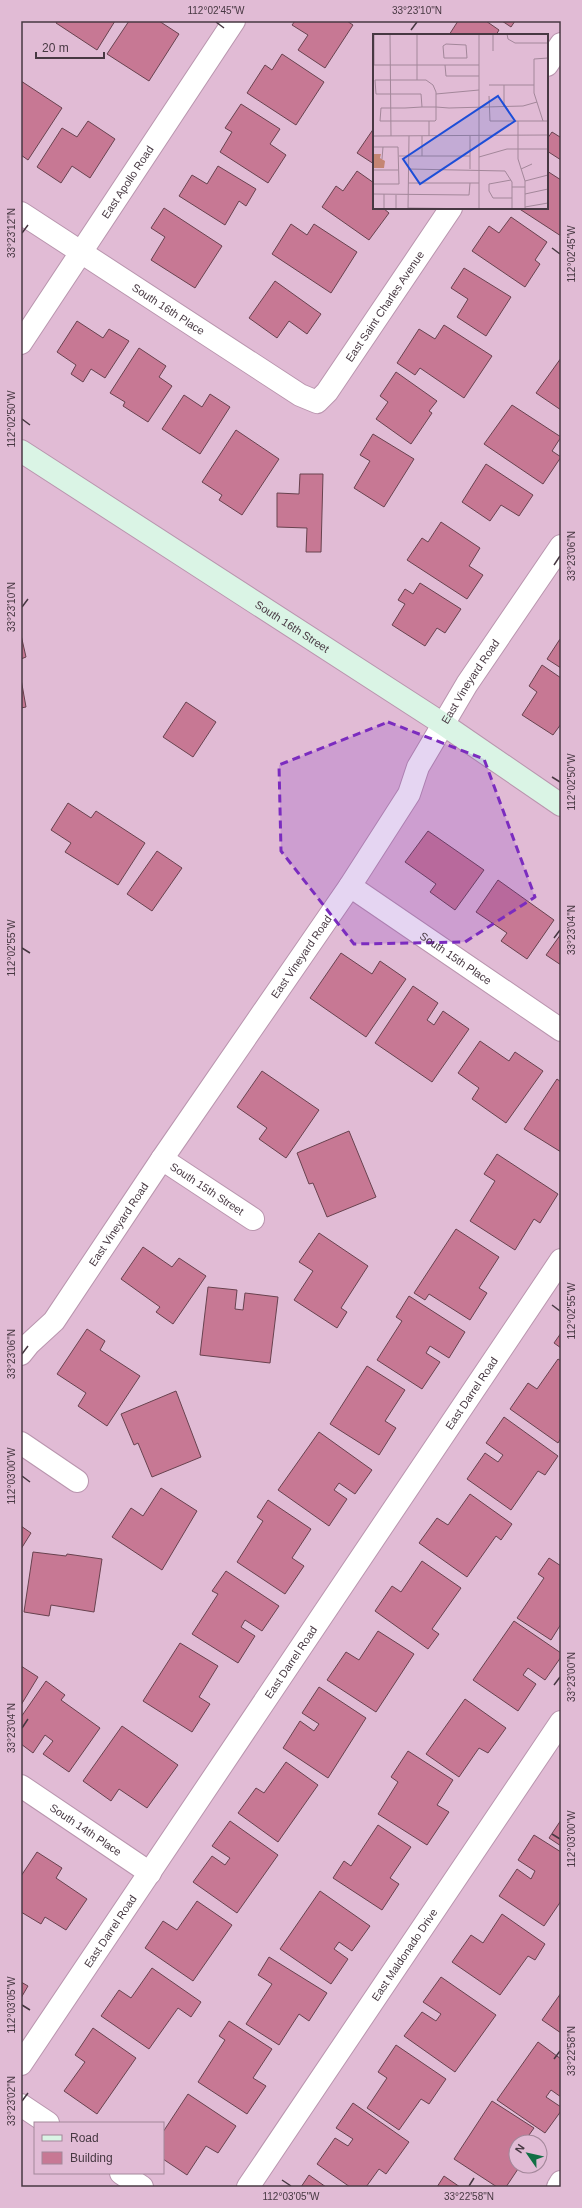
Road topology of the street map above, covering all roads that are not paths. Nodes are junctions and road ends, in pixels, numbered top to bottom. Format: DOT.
graph roads {
  1 [pos="234,21"];
  2 [pos="561,44"];
  3 [pos="548,64"];
  4 [pos="450,209"];
  5 [pos="21,213"];
  6 [pos="81,252"];
  7 [pos="21,343"];
  8 [pos="317,402"];
  9 [pos="21,451"];
  10 [pos="561,546"];
  11 [pos="443,724"];
  12 [pos="561,805"];
  13 [pos="350,886"];
  14 [pos="561,1030"];
  15 [pos="162,1159"];
  16 [pos="253,1219"];
  17 [pos="561,1260"];
  18 [pos="21,1354"];
  19 [pos="21,1443"];
  20 [pos="77,1481"];
  21 [pos="561,1722"];
  22 [pos="21,1786"];
  23 [pos="150,1873"];
  24 [pos="21,2064"];
  25 [pos="21,2105"];
  26 [pos="46,2122"];
  27 [pos="122,2174"];
  28 [pos="561,2182"];
  29 [pos="142,2187"];
  30 [pos="248,2187"];
  31 [pos="558,2187"];
  1 -- 6 [label="street, East Apollo Road"];
  2 -- 3 [label="street"];
  4 -- 8 [label="street, East Saint Charles Avenue"];
  5 -- 6 [label="street, South 16th Place"];
  6 -- 7 [label="street, East Apollo Road"];
  6 -- 8 [label="street, South 16th Place"];
  9 -- 11 [label="main road, South 16th Street"];
  10 -- 11 [label="street, East Vineyard Road"];
  11 -- 12 [label="main road, South 16th Street"];
  11 -- 13 [label="street, East Vineyard Road"];
  13 -- 14 [label="street, South 15th Place"];
  13 -- 15 [label="street, East Vineyard Road"];
  15 -- 16 [label="street, South 15th Street"];
  15 -- 18 [label="street, East Vineyard Road"];
  17 -- 23 [label="street, East Darrel Road"];
  19 -- 20 [label="street"];
  21 -- 30 [label="street, East Maldonado Drive"];
  22 -- 23 [label="street, South 14th Place"];
  23 -- 24 [label="street, East Darrel Road"];
  25 -- 26 [label="street"];
  27 -- 29 [label="street"];
  28 -- 31 [label="street"];
}
